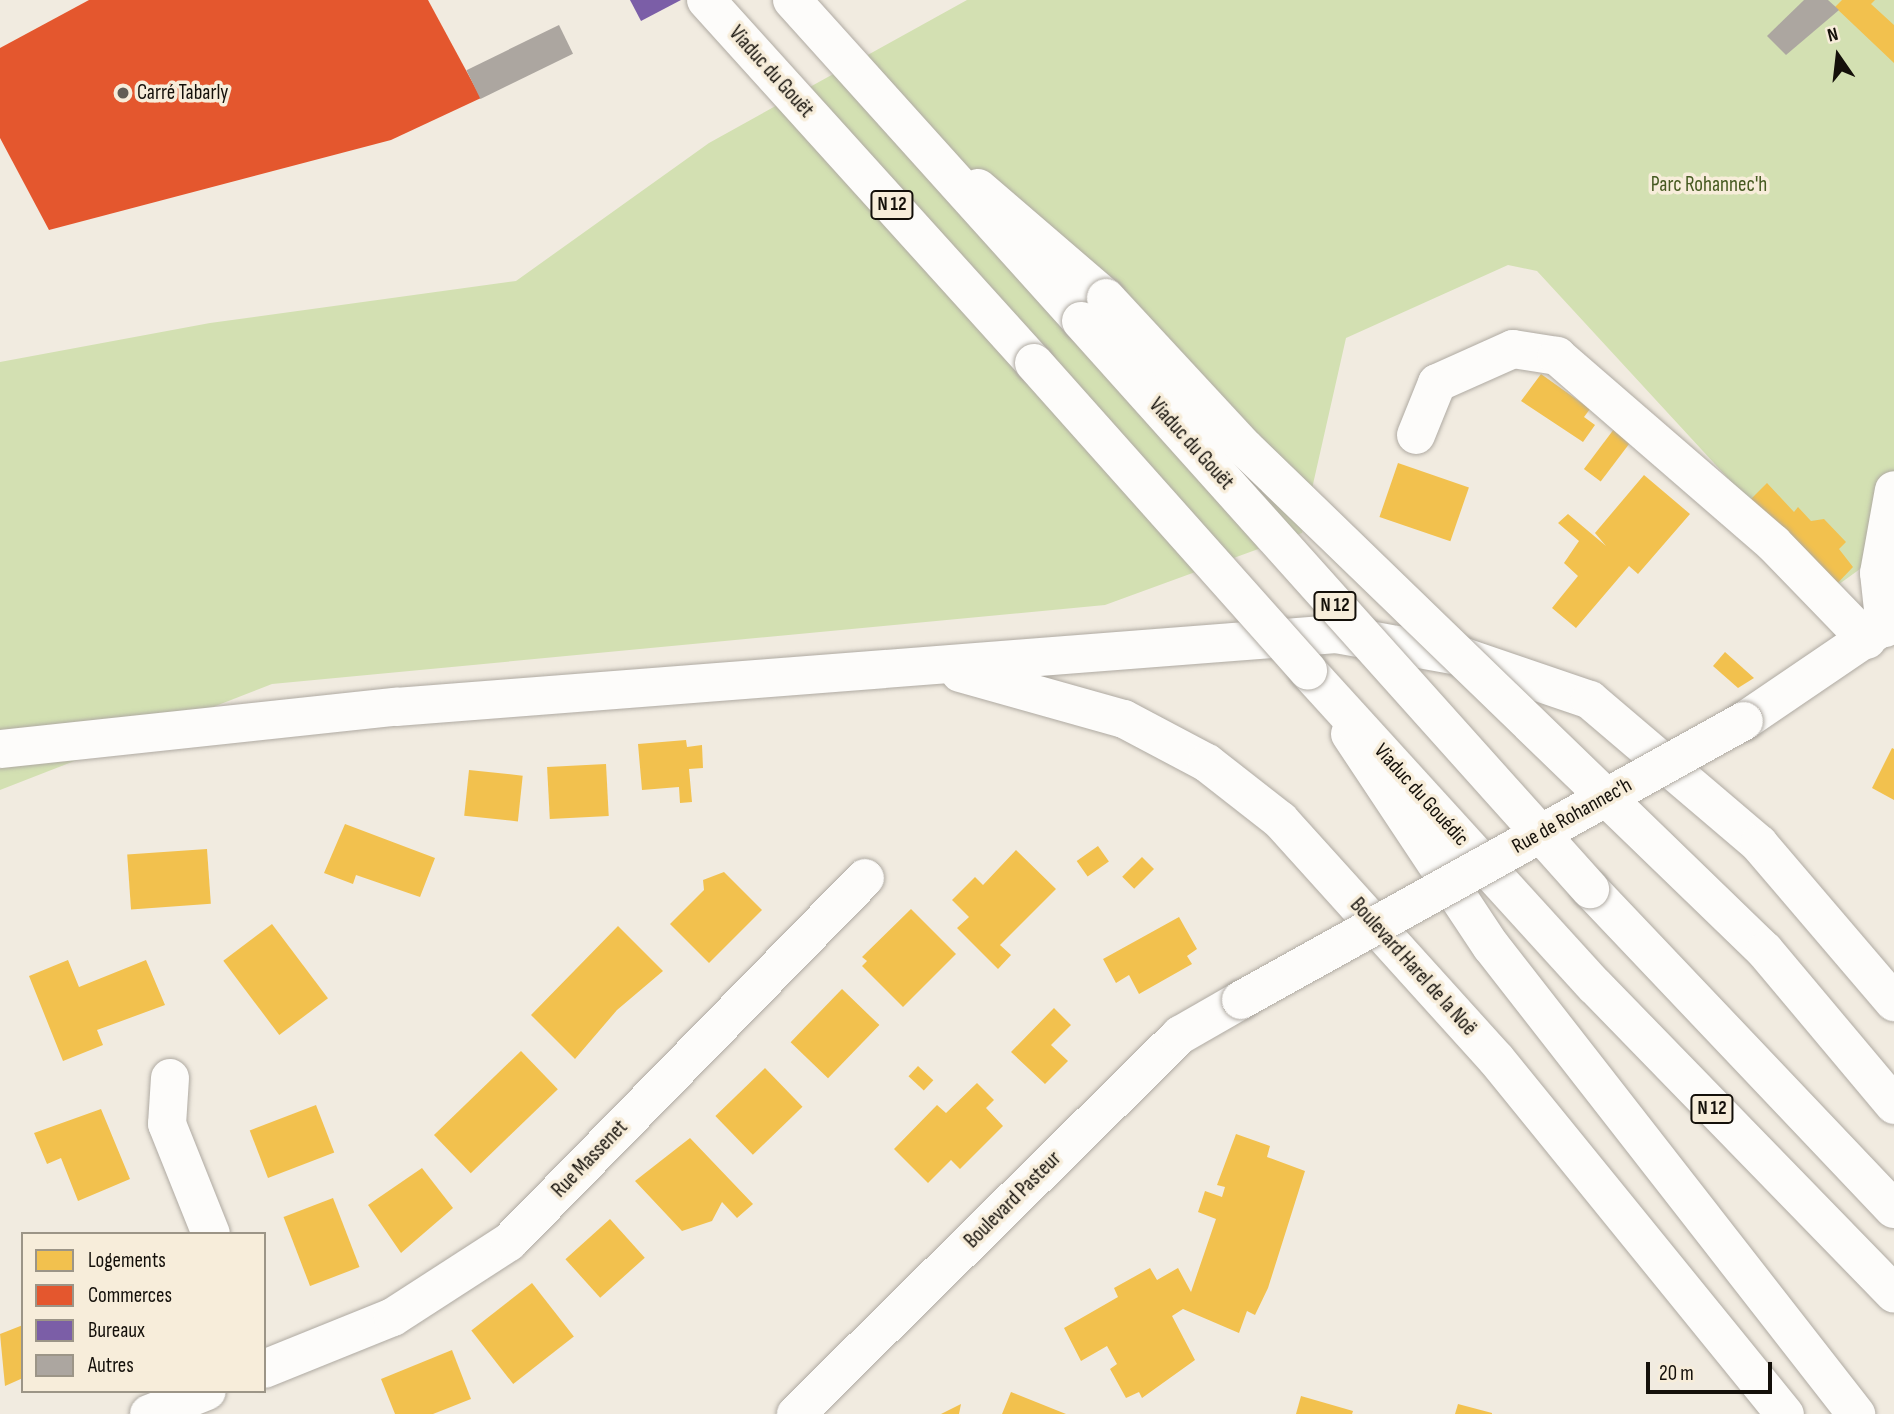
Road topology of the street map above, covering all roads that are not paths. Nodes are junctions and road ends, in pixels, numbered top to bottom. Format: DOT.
graph roads {
  1 [pos="706,0"];
  2 [pos="792,0"];
  3 [pos="901,122"];
  4 [pos="1416,435"];
  5 [pos="1894,490"];
  6 [pos="1882,629"];
  7 [pos="934,666"];
  8 [pos="1308,671"];
  9 [pos="0,749"];
  10 [pos="865,878"];
  11 [pos="1241,1000"];
  12 [pos="1894,1002"];
  13 [pos="170,1078"];
  14 [pos="1894,1105"];
  15 [pos="1894,1209"];
  16 [pos="210,1232"];
  17 [pos="1894,1294"];
  18 [pos="266,1367"];
  19 [pos="202,1393"];
  20 [pos="149,1414"];
  21 [pos="796,1414"];
  22 [pos="1785,1414"];
  23 [pos="1856,1414"];
  1 -- 8 [label="main road, Viaduc du Gouët / N 12, bridge"];
  2 -- 3 [label="main road, Viaduc du Gouët / N 12"];
  3 -- 14 [label="main road, bridge"];
  3 -- 15 [label="main road, Viaduc du Gouët / N 12, bridge"];
  4 -- 6 [label="main road"];
  5 -- 6 [label="main road"];
  6 -- 11 [label="main road, Rue de Rohannec'h, bridge"];
  7 -- 9 [label="main road"];
  7 -- 12 [label="main road"];
  7 -- 22 [label="main road, Boulevard Harel de la Noë"];
  8 -- 17 [label="main road, Viaduc du Gouédic / N 12"];
  8 -- 23 [label="main road"];
  10 -- 18 [label="main road, Rue Massenet"];
  11 -- 21 [label="main road, Boulevard Pasteur"];
  13 -- 16 [label="main road"];
  19 -- 20 [label="main road"];
}
